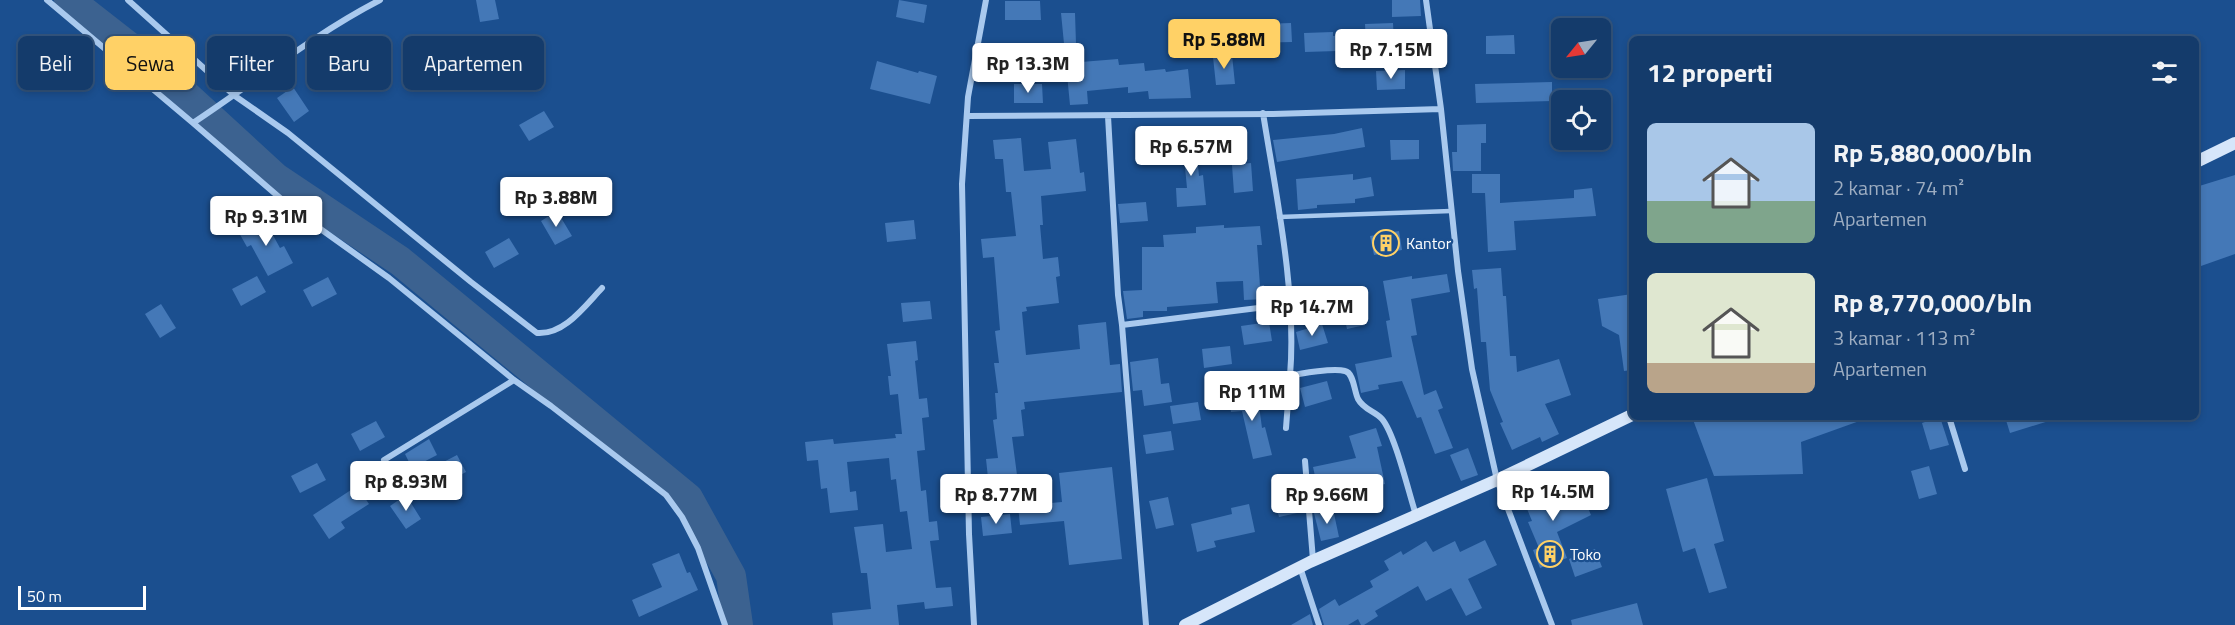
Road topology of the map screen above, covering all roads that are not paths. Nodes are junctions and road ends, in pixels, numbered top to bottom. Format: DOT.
graph roads {
  1 [pos="47,0"];
  2 [pos="128,0"];
  3 [pos="380,0"];
  4 [pos="986,0"];
  5 [pos="1426,0"];
  6 [pos="235,96"];
  7 [pos="1441,109"];
  8 [pos="1263,113"];
  9 [pos="967,116"];
  10 [pos="1108,116"];
  11 [pos="193,123"];
  12 [pos="2235,143"];
  13 [pos="2199,161"];
  14 [pos="1451,211"];
  15 [pos="1279,218"];
  16 [pos="602,288"];
  17 [pos="1290,304"];
  18 [pos="1122,324"];
  19 [pos="1290,376"];
  20 [pos="514,380"];
  21 [pos="1629,417"];
  22 [pos="1950,420"];
  23 [pos="1286,428"];
  24 [pos="384,460"];
  25 [pos="1305,461"];
  26 [pos="1965,469"];
  27 [pos="1497,480"];
  28 [pos="1416,516"];
  29 [pos="1313,561"];
  30 [pos="1300,567"];
  31 [pos="725,625"];
  32 [pos="974,625"];
  33 [pos="1146,625"];
  34 [pos="1185,625"];
  35 [pos="1320,625"];
  36 [pos="1552,625"];
  1 -- 11 [label="street"];
  2 -- 6 [label="street"];
  3 -- 6 [label="street"];
  4 -- 9 [label="street"];
  5 -- 7 [label="street"];
  6 -- 11 [label="street"];
  6 -- 16 [label="street"];
  7 -- 8 [label="street"];
  7 -- 14 [label="street"];
  8 -- 10 [label="street"];
  8 -- 15 [label="street"];
  9 -- 10 [label="street"];
  9 -- 32 [label="street"];
  10 -- 18 [label="street"];
  11 -- 20 [label="street"];
  12 -- 13 [label="main road"];
  14 -- 15 [label="lane"];
  14 -- 27 [label="street"];
  15 -- 17 [label="street"];
  17 -- 18 [label="street"];
  17 -- 19 [label="street"];
  18 -- 33 [label="street"];
  19 -- 23 [label="street"];
  19 -- 28 [label="street"];
  20 -- 24 [label="street"];
  20 -- 31 [label="street"];
  21 -- 27 [label="main road"];
  22 -- 26 [label="street"];
  25 -- 29 [label="street"];
  27 -- 28 [label="main road"];
  27 -- 36 [label="street"];
  28 -- 29 [label="main road"];
  29 -- 30 [label="main road"];
  30 -- 34 [label="main road"];
  30 -- 35 [label="street"];
}
